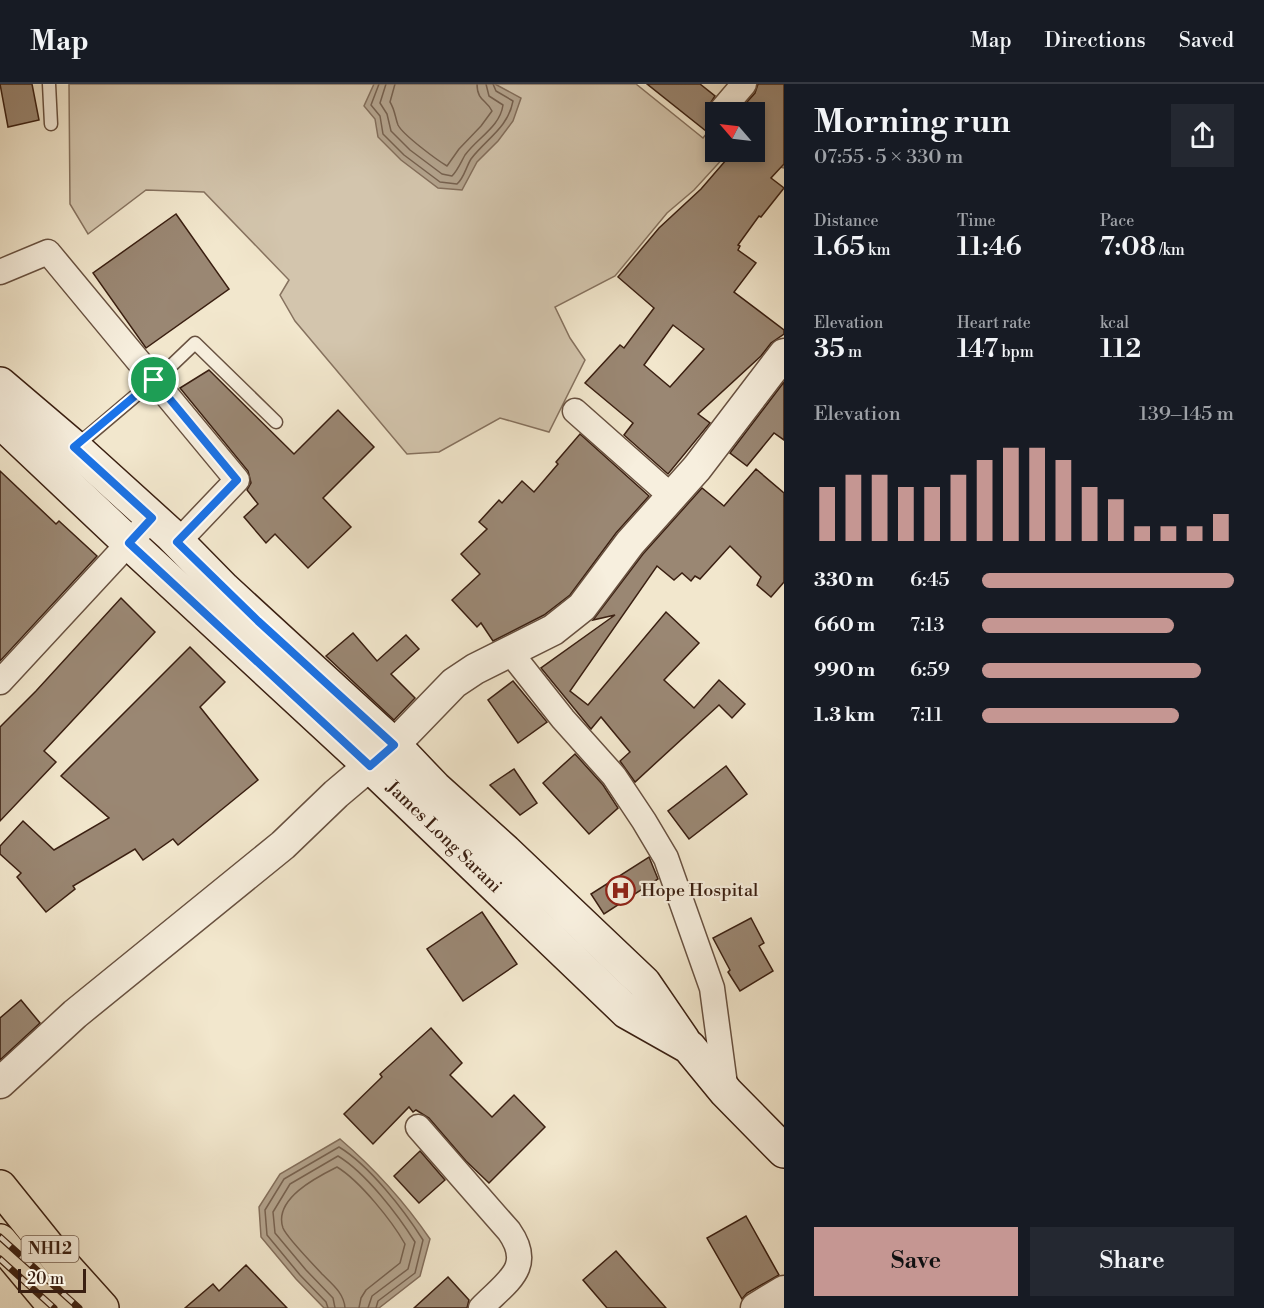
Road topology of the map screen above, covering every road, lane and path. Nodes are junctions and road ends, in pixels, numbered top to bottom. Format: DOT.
graph roads {
  1 [pos="49,84"];
  2 [pos="744,84"];
  3 [pos="729,102"];
  4 [pos="51,124"];
  5 [pos="0,272"];
  6 [pos="779,371"];
  7 [pos="154,380"];
  8 [pos="0,384"];
  9 [pos="575,411"];
  10 [pos="0,421"];
  11 [pos="276,422"];
  12 [pos="74,447"];
  13 [pos="671,496"];
  14 [pos="152,518"];
  15 [pos="177,542"];
  16 [pos="129,543"];
  17 [pos="510,652"];
  18 [pos="3,671"];
  19 [pos="382,755"];
  20 [pos="0,1083"];
  21 [pos="726,1092"];
  22 [pos="418,1127"];
  23 [pos="784,1151"];
  24 [pos="0,1187"];
  25 [pos="0,1241"];
  26 [pos="784,1291"];
  27 [pos="56,1308"];
  28 [pos="102,1308"];
  29 [pos="481,1308"];
  30 [pos="756,1308"];
  1 -- 4 [label="lane"];
  2 -- 3 [label="street"];
  5 -- 7 [label="street"];
  6 -- 13 [label="street"];
  7 -- 11 [label="lane"];
  7 -- 12 [label="lane"];
  7 -- 15 [label="street"];
  8 -- 12 [label="main road"];
  9 -- 13 [label="street"];
  10 -- 16 [label="main road, James Long Sarani"];
  12 -- 14 [label="main road"];
  13 -- 17 [label="street"];
  14 -- 15 [label="main road"];
  14 -- 16 [label="street"];
  15 -- 19 [label="main road"];
  16 -- 18 [label="street"];
  16 -- 19 [label="main road, James Long Sarani"];
  17 -- 19 [label="street"];
  17 -- 21 [label="street"];
  19 -- 20 [label="street"];
  19 -- 21 [label="main road"];
  21 -- 23 [label="main road"];
  22 -- 29 [label="street"];
  24 -- 28 [label="highway, NH12"];
  25 -- 27 [label="highway, NH12"];
  26 -- 30 [label="street"];
}
